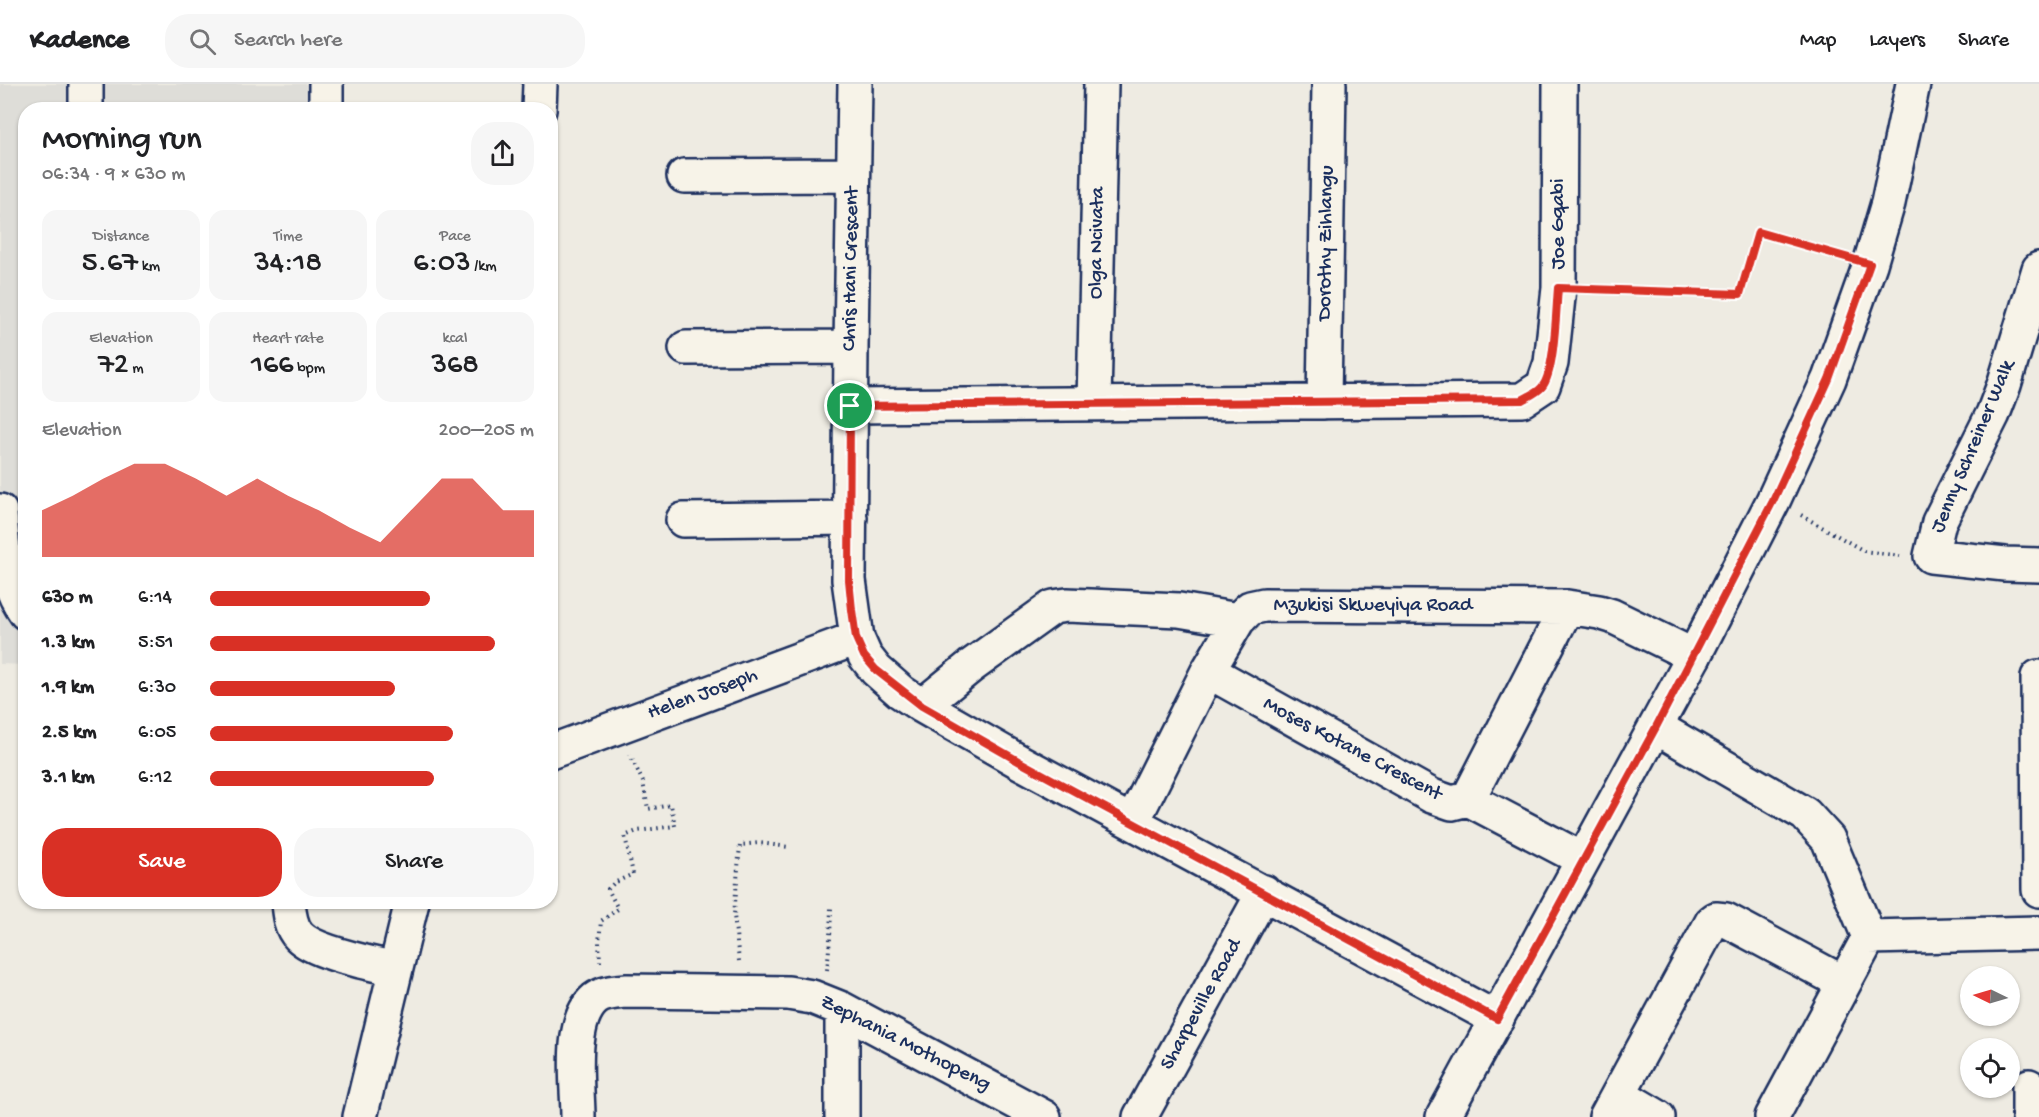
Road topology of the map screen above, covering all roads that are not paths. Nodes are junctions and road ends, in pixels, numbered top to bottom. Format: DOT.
graph roads {
  1 [pos="86,84"];
  2 [pos="326,84"];
  3 [pos="540,84"];
  4 [pos="855,84"];
  5 [pos="1101,84"];
  6 [pos="1329,84"];
  7 [pos="1560,84"];
  8 [pos="1913,84"];
  9 [pos="86,102"];
  10 [pos="326,102"];
  11 [pos="539,102"];
  12 [pos="854,175"];
  13 [pos="684,176"];
  14 [pos="2039,269"];
  15 [pos="851,347"];
  16 [pos="686,348"];
  17 [pos="1324,402"];
  18 [pos="1094,403"];
  19 [pos="850,406"];
  20 [pos="0,511"];
  21 [pos="850,518"];
  22 [pos="683,520"];
  23 [pos="2039,564"];
  24 [pos="18,603"];
  25 [pos="1567,607"];
  26 [pos="1238,620"];
  27 [pos="856,638"];
  28 [pos="1694,656"];
  29 [pos="1208,671"];
  30 [pos="2038,677"];
  31 [pos="922,706"];
  32 [pos="1656,727"];
  33 [pos="558,749"];
  34 [pos="1468,799"];
  35 [pos="1133,821"];
  36 [pos="1582,859"];
  37 [pos="2039,890"];
  38 [pos="1264,892"];
  39 [pos="289,909"];
  40 [pos="410,909"];
  41 [pos="2039,933"];
  42 [pos="1869,937"];
  43 [pos="395,969"];
  44 [pos="1844,983"];
  45 [pos="831,1004"];
  46 [pos="1497,1019"];
  47 [pos="1612,1106"];
  48 [pos="360,1117"];
  49 [pos="578,1117"];
  50 [pos="842,1117"];
  51 [pos="1044,1117"];
  52 [pos="1140,1117"];
  53 [pos="1443,1117"];
  54 [pos="1658,1117"];
  55 [pos="1772,1117"];
  1 -- 9 [label="street"];
  2 -- 10 [label="street"];
  3 -- 11 [label="street"];
  4 -- 12 [label="street, Chris Hani Crescent"];
  5 -- 18 [label="street, Olga Ncivata"];
  6 -- 17 [label="street, Dorothy Zihlangu"];
  7 -- 17 [label="street, Joe Gqabi"];
  8 -- 28 [label="street"];
  12 -- 13 [label="street"];
  12 -- 15 [label="street, Chris Hani Crescent"];
  14 -- 23 [label="street, Jenny Schreiner Walk"];
  15 -- 16 [label="street"];
  15 -- 19 [label="street, Chris Hani Crescent"];
  17 -- 18 [label="street, Joe Gqabi"];
  18 -- 19 [label="street, Joe Gqabi"];
  19 -- 21 [label="street, Chris Hani Crescent"];
  20 -- 24 [label="street"];
  21 -- 22 [label="street"];
  21 -- 27 [label="street, Chris Hani Crescent"];
  25 -- 26 [label="street, Mzukisi Skweyiya Road"];
  25 -- 28 [label="street, Mzukisi Skweyiya Road"];
  25 -- 34 [label="street, Moses Kotane Crescent"];
  26 -- 29 [label="street, Mzukisi Skweyiya Road"];
  26 -- 31 [label="street"];
  27 -- 31 [label="street, Chris Hani Crescent"];
  27 -- 33 [label="street, Helen Joseph"];
  28 -- 32 [label="street"];
  29 -- 34 [label="street, Moses Kotane Crescent"];
  29 -- 35 [label="street, Mzukisi Skweyiya Road"];
  30 -- 37 [label="street"];
  31 -- 35 [label="street, Chris Hani Crescent"];
  32 -- 36 [label="street"];
  32 -- 42 [label="street"];
  34 -- 36 [label="street"];
  35 -- 38 [label="street, Chris Hani Crescent"];
  36 -- 46 [label="street"];
  38 -- 46 [label="street, Chris Hani Crescent"];
  38 -- 52 [label="street, Sharpeville Road"];
  39 -- 43 [label="street"];
  40 -- 43 [label="street"];
  41 -- 42 [label="street"];
  42 -- 44 [label="street"];
  43 -- 48 [label="street"];
  44 -- 47 [label="street"];
  44 -- 55 [label="street"];
  45 -- 49 [label="street, Zephania Mothopeng"];
  45 -- 50 [label="street"];
  45 -- 51 [label="street, Zephania Mothopeng"];
  46 -- 53 [label="street"];
  47 -- 54 [label="street"];
}
